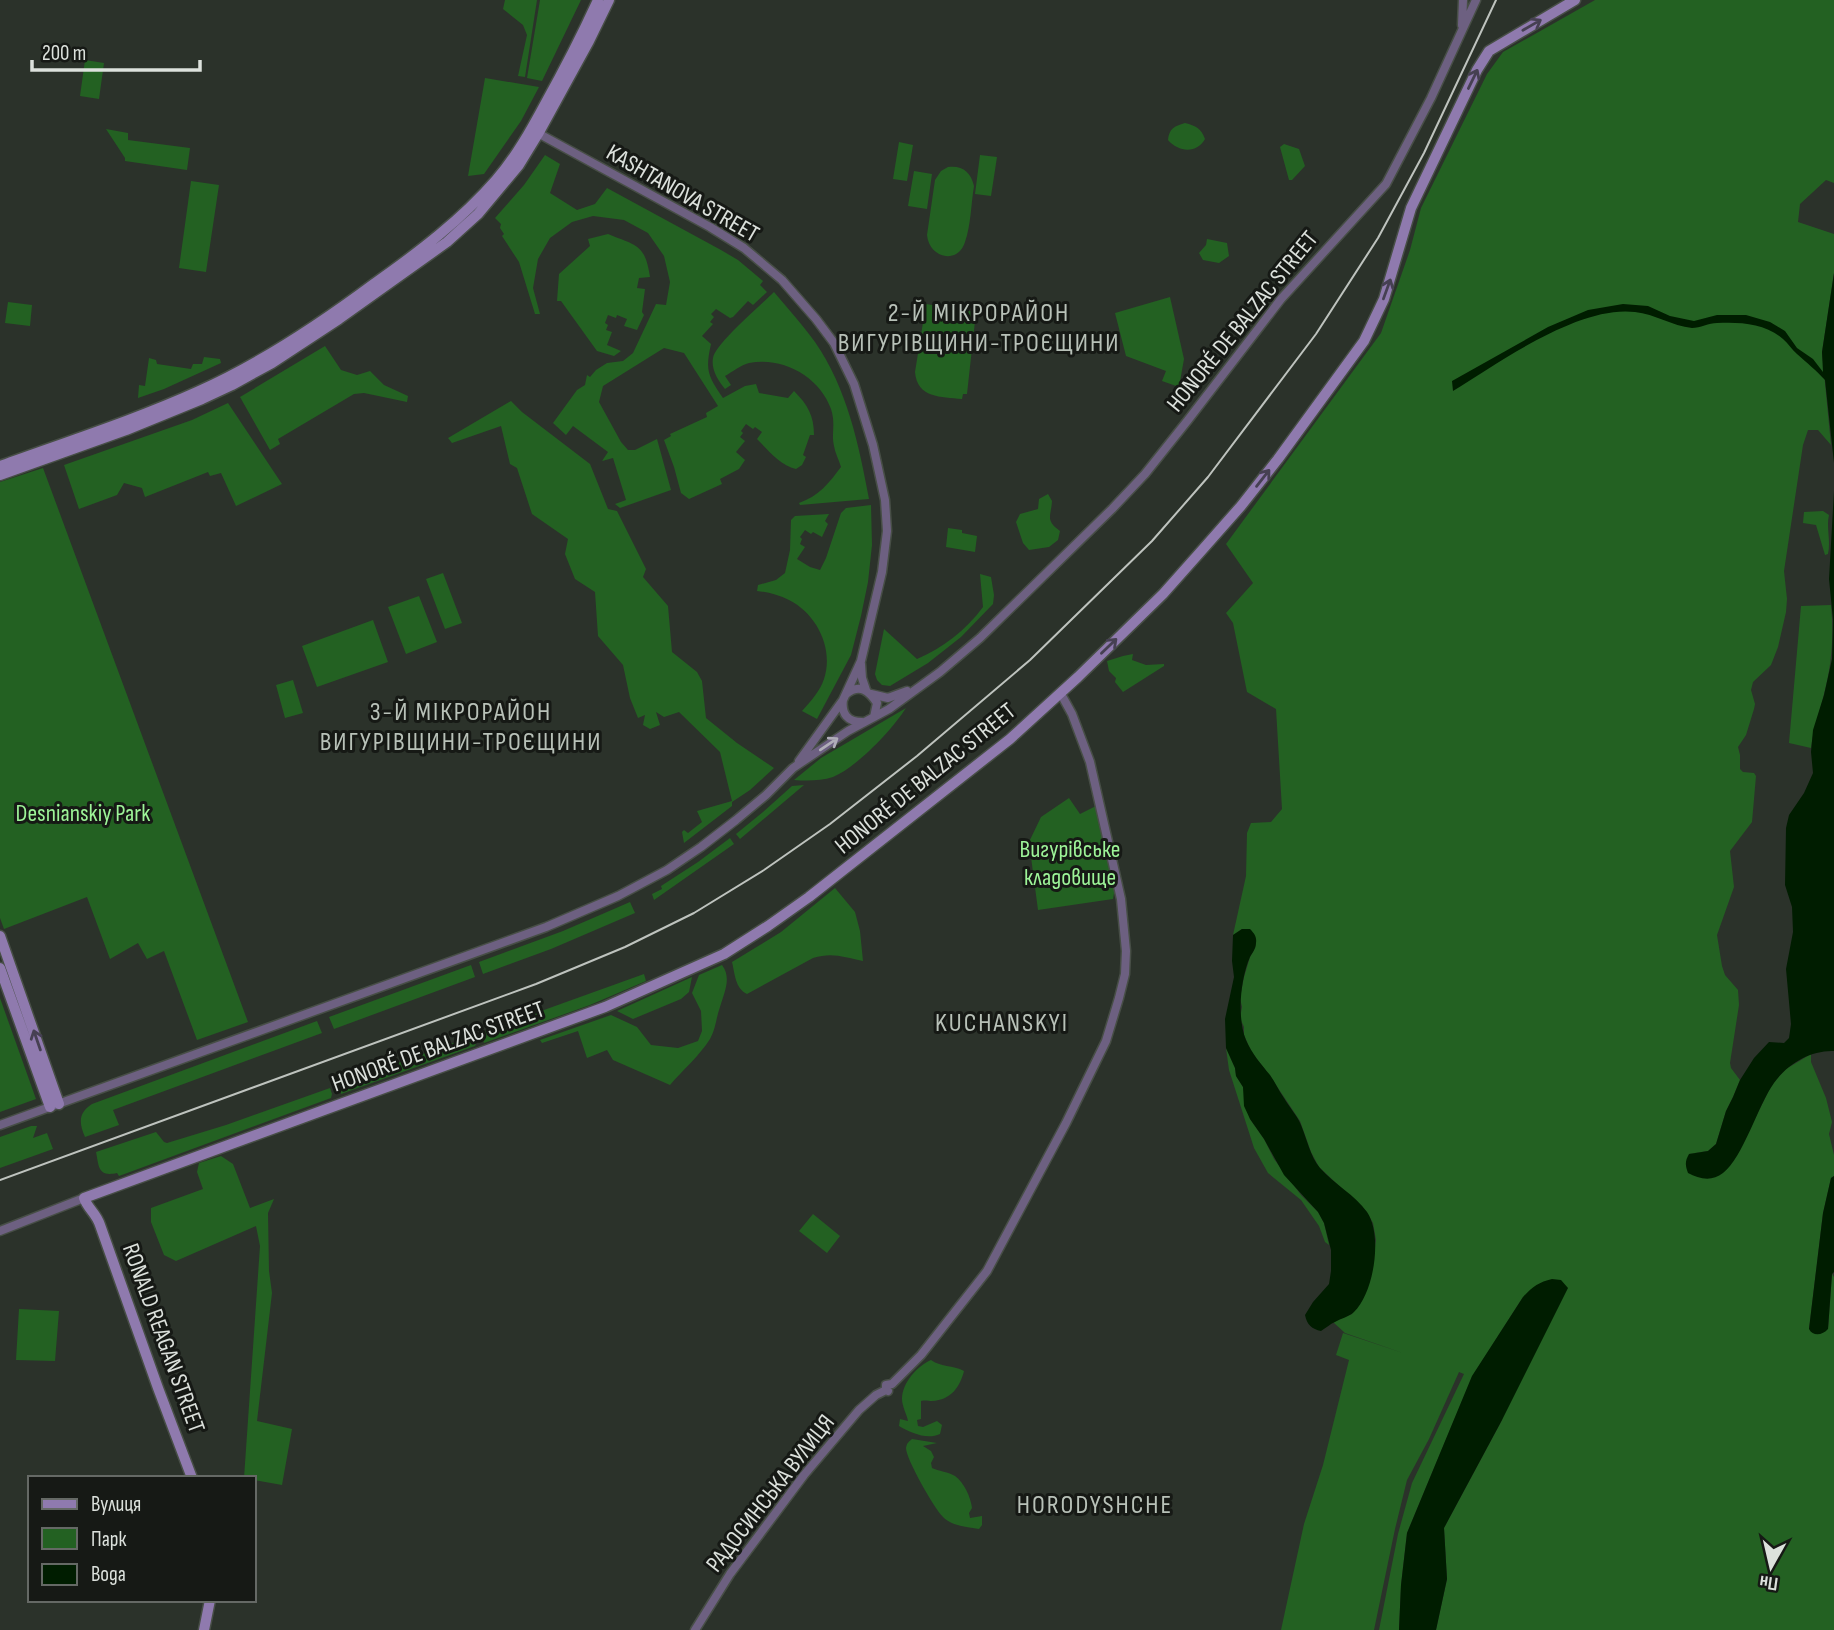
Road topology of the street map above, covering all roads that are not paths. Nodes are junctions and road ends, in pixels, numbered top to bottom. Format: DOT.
graph roads {
  1 [pos="598,0"];
  2 [pos="609,0"];
  3 [pos="1463,0"];
  4 [pos="1476,0"];
  5 [pos="1575,0"];
  6 [pos="1461,37"];
  7 [pos="534,132"];
  8 [pos="0,466"];
  9 [pos="0,475"];
  10 [pos="861,661"];
  11 [pos="923,684"];
  12 [pos="869,692"];
  13 [pos="1061,694"];
  14 [pos="844,697"];
  15 [pos="870,720"];
  16 [pos="793,768"];
  17 [pos="0,936"];
  18 [pos="0,968"];
  19 [pos="55,1106"];
  20 [pos="0,1125"];
  21 [pos="89,1196"];
  22 [pos="0,1231"];
  23 [pos="191,1476"];
  24 [pos="210,1602"];
  25 [pos="204,1630"];
  26 [pos="695,1630"];
  1 -- 7 [label="main road"];
  2 -- 7 [label="main road"];
  3 -- 6 [label="street"];
  4 -- 6 [label="street, HONORÉ DE BALZAC STREET"];
  13 -- 5 [label="main road, HONORÉ DE BALZAC STREET, one-way"];
  6 -- 11 [label="street, HONORÉ DE BALZAC STREET"];
  7 -- 8 [label="main road"];
  7 -- 9 [label="main road"];
  7 -- 10 [label="street, KASHTANOVA STREET"];
  10 -- 12 [label="street, KASHTANOVA STREET"];
  10 -- 14 [label="street, KASHTANOVA STREET"];
  11 -- 12 [label="street, HONORÉ DE BALZAC STREET"];
  11 -- 15 [label="street, HONORÉ DE BALZAC STREET"];
  12 -- 14 [label="street"];
  12 -- 15 [label="street"];
  13 -- 21 [label="main road, HONORÉ DE BALZAC STREET"];
  13 -- 26 [label="street, РАДОСИНСЬКА ВУЛИЦЯ"];
  14 -- 15 [label="street"];
  14 -- 16 [label="street, HONORÉ DE BALZAC STREET"];
  16 -- 15 [label="street, HONORÉ DE BALZAC STREET, one-way"];
  16 -- 19 [label="street, HONORÉ DE BALZAC STREET"];
  19 -- 17 [label="main road, one-way"];
  18 -- 19 [label="main road"];
  19 -- 20 [label="street, HONORÉ DE BALZAC STREET"];
  21 -- 22 [label="street, HONORÉ DE BALZAC STREET"];
  21 -- 23 [label="main road, RONALD REAGAN STREET"];
  24 -- 25 [label="main road"];
}
